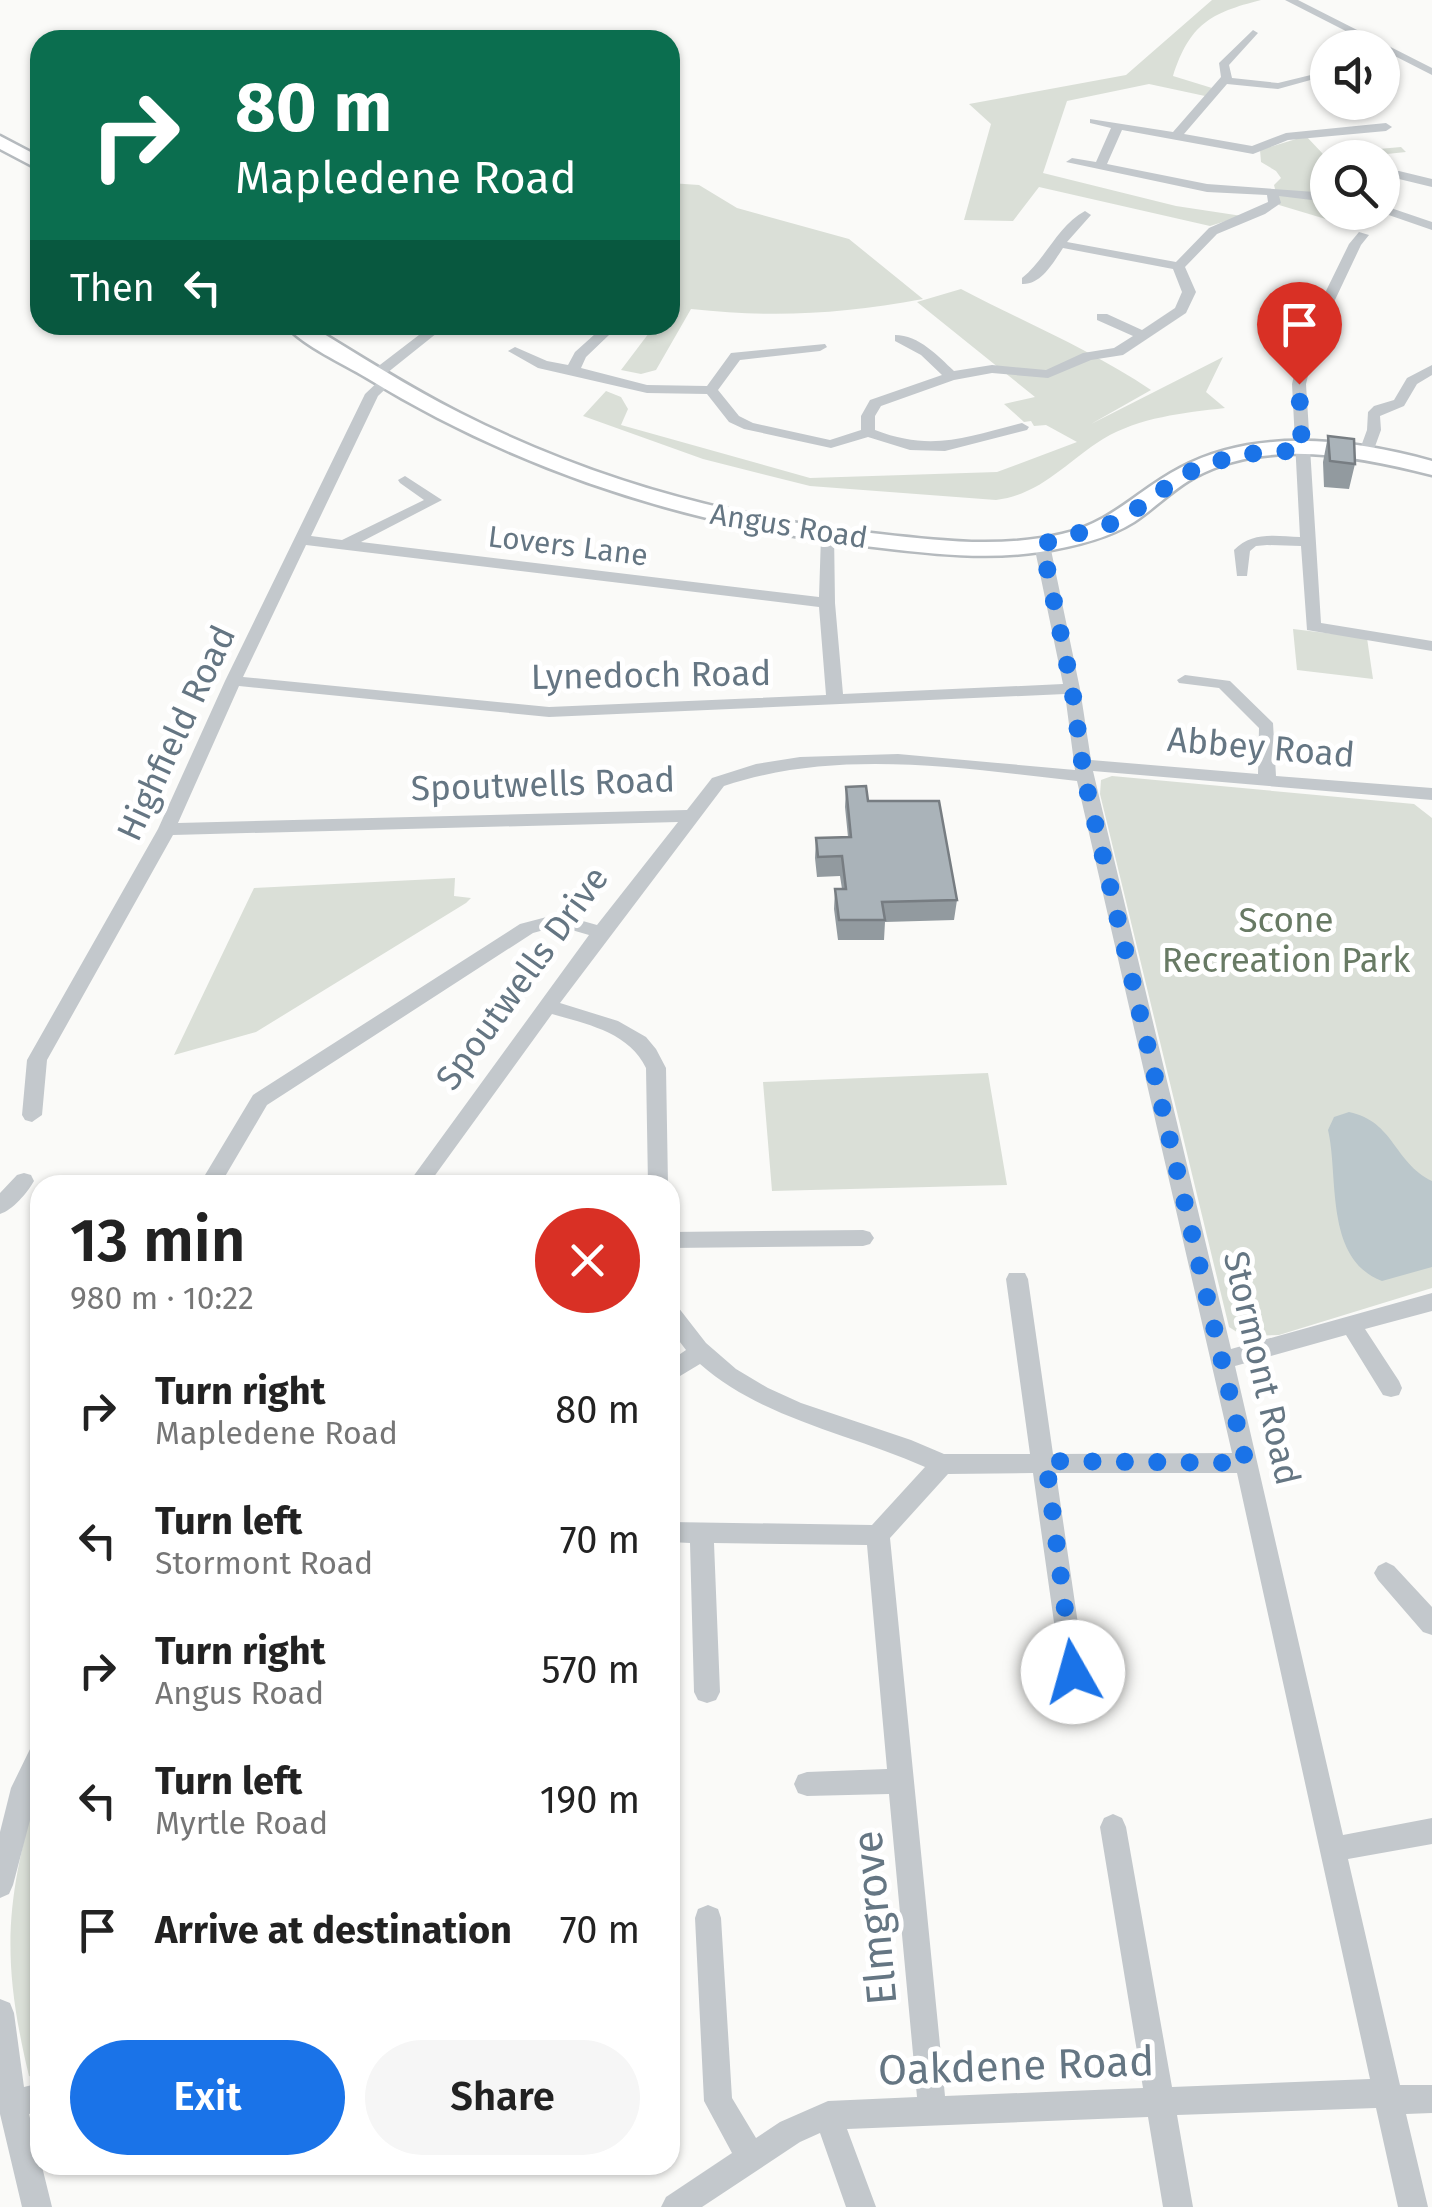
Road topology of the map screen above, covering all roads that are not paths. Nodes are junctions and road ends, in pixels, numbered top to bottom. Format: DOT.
graph roads {
  1 [pos="1290,0"];
  2 [pos="1264,45"];
  3 [pos="1432,72"];
  4 [pos="1310,76"];
  5 [pos="1224,80"];
  6 [pos="1094,121"];
  7 [pos="1118,126"];
  8 [pos="1402,134"];
  9 [pos="1177,135"];
  10 [pos="0,141"];
  11 [pos="30,159"];
  12 [pos="1072,162"];
  13 [pos="1100,164"];
  14 [pos="1400,174"];
  15 [pos="1432,183"];
  16 [pos="1272,193"];
  17 [pos="1310,196"];
  18 [pos="1084,215"];
  19 [pos="1400,215"];
  20 [pos="1432,226"];
  21 [pos="1363,235"];
  22 [pos="1060,244"];
  23 [pos="1178,266"];
  24 [pos="1027,282"];
  25 [pos="1102,318"];
  26 [pos="312,335"];
  27 [pos="429,335"];
  28 [pos="601,335"];
  29 [pos="1144,336"];
  30 [pos="900,338"];
  31 [pos="820,347"];
  32 [pos="515,351"];
  33 [pos="573,370"];
  34 [pos="1432,370"];
  35 [pos="951,376"];
  36 [pos="383,377"];
  37 [pos="1411,385"];
  38 [pos="710,390"];
  39 [pos="1432,390"];
  40 [pos="868,432"];
  41 [pos="1014,434"];
  42 [pos="1302,450"];
  43 [pos="1366,452"];
  44 [pos="1432,468"];
  45 [pos="405,480"];
  46 [pos="829,536"];
  47 [pos="302,540"];
  48 [pos="1308,542"];
  49 [pos="1042,544"];
  50 [pos="344,545"];
  51 [pos="1242,573"];
  52 [pos="828,603"];
  53 [pos="1432,646"];
  54 [pos="234,680"];
  55 [pos="1186,680"];
  56 [pos="1072,688"];
  57 [pos="835,700"];
  58 [pos="1084,770"];
  59 [pos="1267,781"];
  60 [pos="1432,794"];
  61 [pos="688,816"];
  62 [pos="167,828"];
  63 [pos="601,932"];
  64 [pos="547,1006"];
  65 [pos="32,1115"];
  66 [pos="215,1175"];
  67 [pos="424,1175"];
  68 [pos="658,1175"];
  69 [pos="24,1181"];
  70 [pos="0,1206"];
  71 [pos="863,1238"];
  72 [pos="680,1240"];
  73 [pos="1017,1279"];
  74 [pos="1432,1302"];
  75 [pos="1351,1325"];
  76 [pos="685,1347"];
  77 [pos="1223,1360"];
  78 [pos="1391,1388"];
  79 [pos="1046,1461"];
  80 [pos="1246,1463"];
  81 [pos="942,1464"];
  82 [pos="680,1532"];
  83 [pos="702,1533"];
  84 [pos="878,1535"];
  85 [pos="1386,1573"];
  86 [pos="1432,1624"];
  87 [pos="1073,1672"];
  88 [pos="707,1692"];
  89 [pos="30,1776"];
  90 [pos="901,1781"];
  91 [pos="807,1784"];
  92 [pos="1113,1827"];
  93 [pos="1432,1831"];
  94 [pos="1331,1850"];
  95 [pos="0,1885"];
  96 [pos="708,1918"];
  97 [pos="0,2013"];
  98 [pos="1386,2093"];
  99 [pos="1432,2099"];
  100 [pos="26,2101"];
  101 [pos="1160,2102"];
  102 [pos="932,2108"];
  103 [pos="828,2115"];
  104 [pos="30,2143"];
  105 [pos="751,2158"];
  106 [pos="33,2175"];
  107 [pos="36,2207"];
  108 [pos="676,2207"];
  109 [pos="861,2207"];
  110 [pos="1178,2207"];
  111 [pos="1413,2207"];
  1 -- 3 [label="street"];
  2 -- 5 [label="street"];
  4 -- 5 [label="street"];
  5 -- 9 [label="street"];
  6 -- 7 [label="street"];
  7 -- 9 [label="street"];
  7 -- 13 [label="street"];
  8 -- 9 [label="street"];
  10 -- 11 [label="main road"];
  12 -- 13 [label="street"];
  13 -- 16 [label="street"];
  14 -- 15 [label="street"];
  16 -- 17 [label="street"];
  16 -- 23 [label="street"];
  18 -- 22 [label="street"];
  19 -- 20 [label="street"];
  21 -- 42 [label="street"];
  22 -- 23 [label="street"];
  22 -- 24 [label="street"];
  23 -- 29 [label="street"];
  25 -- 29 [label="street"];
  26 -- 36 [label="main road, Angus Road"];
  27 -- 36 [label="street, Highfield Road"];
  28 -- 33 [label="street"];
  29 -- 35 [label="street"];
  30 -- 35 [label="street"];
  31 -- 38 [label="street"];
  32 -- 33 [label="street"];
  33 -- 38 [label="street"];
  34 -- 37 [label="street"];
  35 -- 40 [label="street"];
  36 -- 46 [label="main road, Angus Road"];
  36 -- 47 [label="street, Highfield Road"];
  37 -- 39 [label="street"];
  37 -- 43 [label="street"];
  38 -- 40 [label="street"];
  40 -- 41 [label="street"];
  42 -- 43 [label="main road, Angus Road"];
  42 -- 48 [label="street"];
  42 -- 49 [label="main road, Angus Road"];
  43 -- 44 [label="main road, Angus Road"];
  45 -- 50 [label="street"];
  46 -- 49 [label="main road, Angus Road"];
  46 -- 52 [label="street"];
  47 -- 50 [label="street, Lovers Lane"];
  47 -- 54 [label="street, Highfield Road"];
  48 -- 51 [label="street"];
  48 -- 53 [label="street"];
  49 -- 56 [label="street, Stormont Road"];
  50 -- 52 [label="street, Lovers Lane"];
  52 -- 57 [label="street"];
  54 -- 57 [label="street, Lynedoch Road"];
  54 -- 62 [label="street, Highfield Road"];
  55 -- 59 [label="street"];
  56 -- 57 [label="street, Lynedoch Road"];
  56 -- 58 [label="street, Stormont Road"];
  58 -- 59 [label="street, Abbey Road"];
  58 -- 61 [label="street, Spoutwells Road"];
  58 -- 77 [label="street, Stormont Road"];
  59 -- 60 [label="street, Abbey Road"];
  61 -- 62 [label="street, Spoutwells Road"];
  61 -- 63 [label="street, Spoutwells Drive"];
  62 -- 65 [label="street, Highfield Road"];
  63 -- 64 [label="street, Spoutwells Drive"];
  63 -- 66 [label="street"];
  64 -- 67 [label="street, Spoutwells Drive"];
  64 -- 68 [label="street"];
  69 -- 70 [label="street"];
  71 -- 72 [label="street"];
  73 -- 79 [label="street"];
  74 -- 75 [label="street"];
  75 -- 77 [label="street"];
  75 -- 78 [label="street"];
  76 -- 81 [label="street"];
  77 -- 80 [label="street, Stormont Road"];
  79 -- 80 [label="street"];
  79 -- 81 [label="street"];
  79 -- 87 [label="street"];
  80 -- 94 [label="street, Stormont Road"];
  81 -- 84 [label="street"];
  82 -- 83 [label="street"];
  83 -- 84 [label="street"];
  83 -- 88 [label="street"];
  84 -- 90 [label="street, Elmgrove"];
  85 -- 86 [label="street"];
  89 -- 95 [label="street"];
  90 -- 91 [label="street, Elmgrove"];
  90 -- 102 [label="street, Elmgrove"];
  92 -- 101 [label="street"];
  93 -- 94 [label="street"];
  94 -- 98 [label="street, Stormont Road"];
  96 -- 105 [label="street"];
  97 -- 100 [label="street"];
  98 -- 99 [label="street, Oakdene Road"];
  98 -- 101 [label="street, Oakdene Road"];
  98 -- 111 [label="street, Stormont Road"];
  100 -- 104 [label="street"];
  101 -- 102 [label="street, Oakdene Road"];
  101 -- 110 [label="street"];
  102 -- 103 [label="street, Oakdene Road"];
  103 -- 105 [label="street, Oakdene Road"];
  103 -- 109 [label="street"];
  105 -- 108 [label="street, Oakdene Road"];
  106 -- 107 [label="street"];
}
